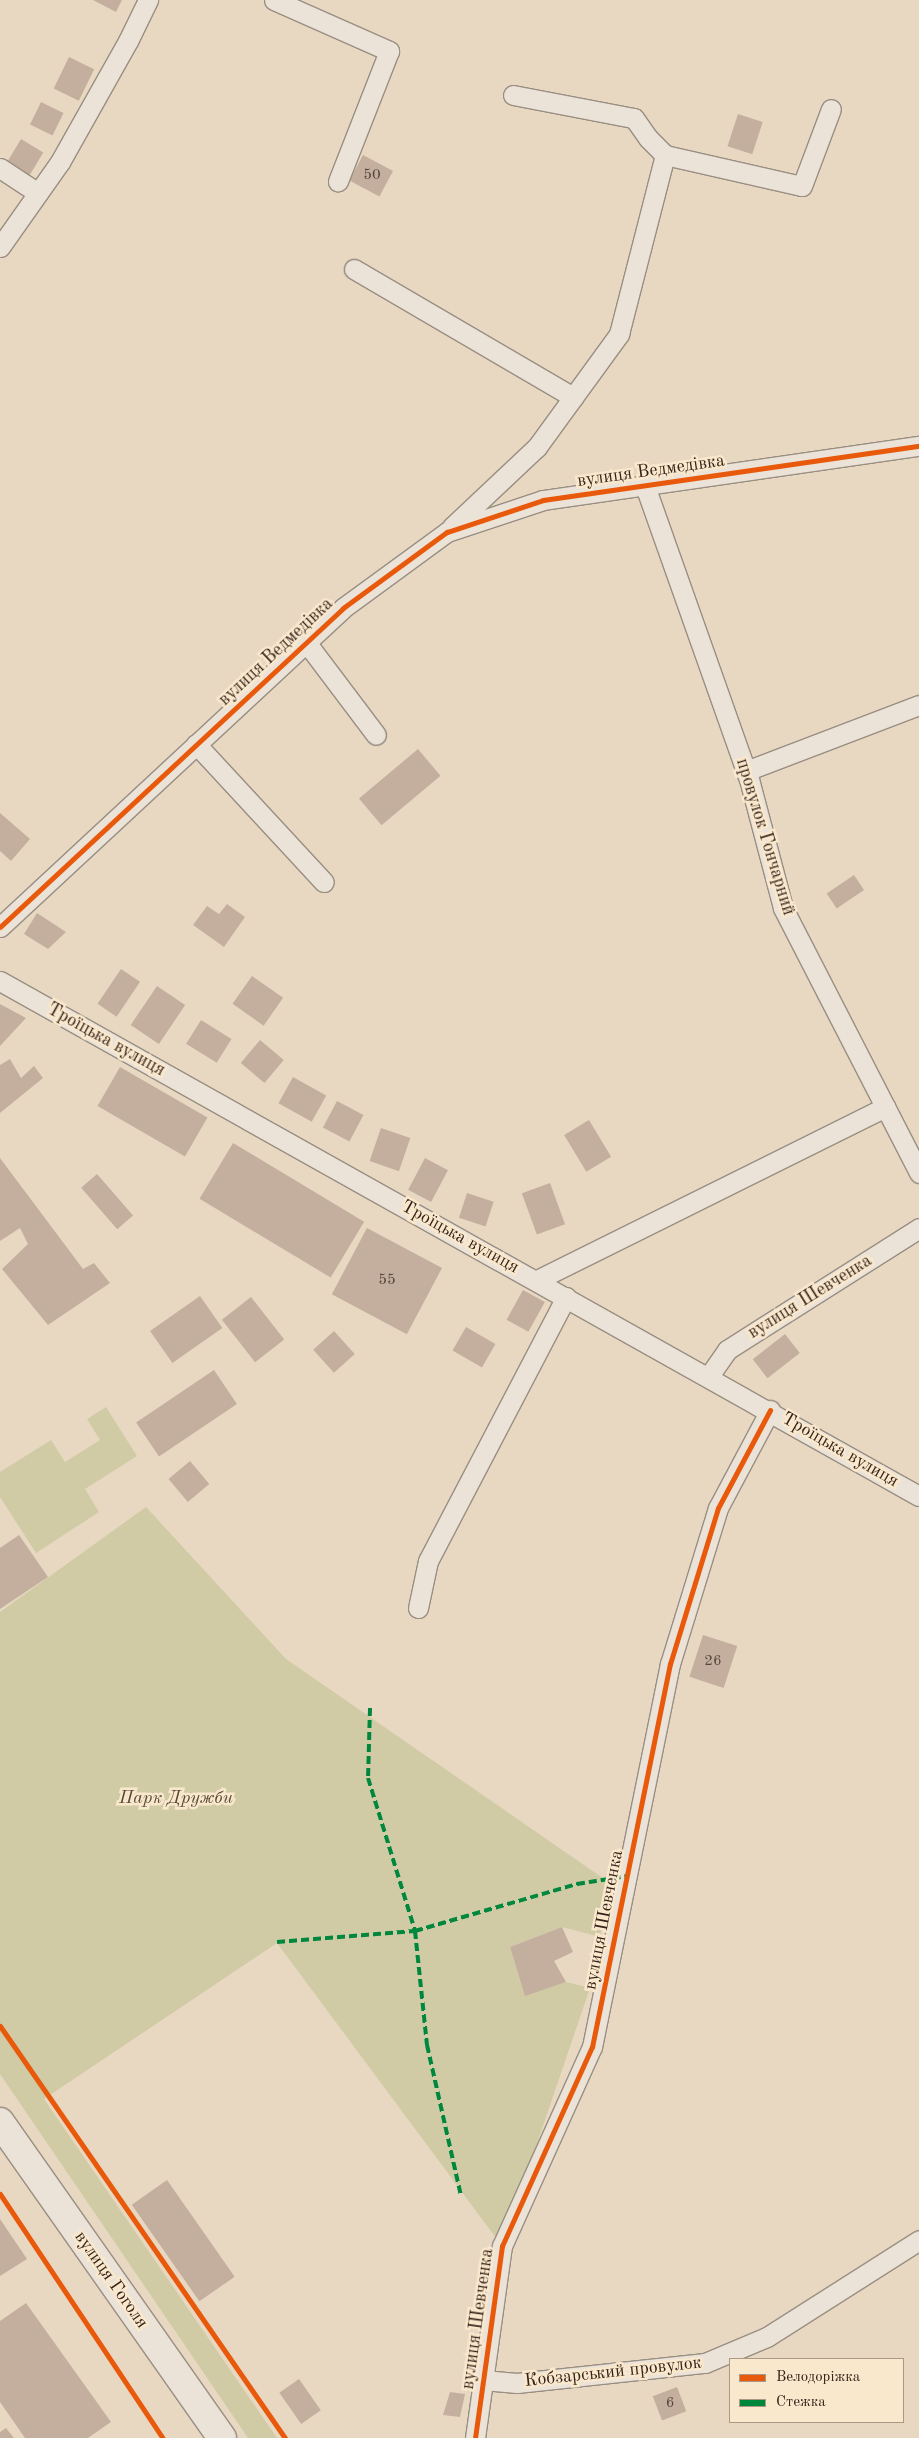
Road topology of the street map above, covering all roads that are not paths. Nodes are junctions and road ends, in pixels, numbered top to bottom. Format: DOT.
graph roads {
  1 [pos="148,0"];
  2 [pos="274,0"];
  3 [pos="513,94"];
  4 [pos="831,109"];
  5 [pos="665,155"];
  6 [pos="0,168"];
  7 [pos="338,181"];
  8 [pos="38,193"];
  9 [pos="0,247"];
  10 [pos="354,269"];
  11 [pos="573,397"];
  12 [pos="919,446"];
  13 [pos="644,486"];
  14 [pos="447,532"];
  15 [pos="306,642"];
  16 [pos="919,705"];
  17 [pos="376,735"];
  18 [pos="196,744"];
  19 [pos="746,771"];
  20 [pos="324,882"];
  21 [pos="0,927"];
  22 [pos="0,981"];
  23 [pos="885,1107"];
  24 [pos="919,1173"];
  25 [pos="919,1228"];
  26 [pos="537,1280"];
  27 [pos="566,1296"];
  28 [pos="709,1376"];
  29 [pos="770,1410"];
  30 [pos="919,1496"];
  31 [pos="418,1608"];
  32 [pos="1,2125"];
  33 [pos="919,2240"];
  34 [pos="483,2380"];
  35 [pos="222,2438"];
  36 [pos="475,2438"];
  1 -- 8 [label="street"];
  2 -- 7 [label="street"];
  3 -- 5 [label="street"];
  4 -- 5 [label="street"];
  5 -- 11 [label="street"];
  6 -- 8 [label="street"];
  8 -- 9 [label="street"];
  10 -- 11 [label="street"];
  11 -- 14 [label="street"];
  12 -- 13 [label="street, вулиця Ведмедівка"];
  13 -- 14 [label="street, вулиця Ведмедівка"];
  13 -- 19 [label="street, провулок Гончарний"];
  14 -- 15 [label="street, вулиця Ведмедівка"];
  15 -- 17 [label="street"];
  15 -- 18 [label="street, вулиця Ведмедівка"];
  16 -- 19 [label="street"];
  18 -- 20 [label="street"];
  18 -- 21 [label="street, вулиця Ведмедівка"];
  19 -- 23 [label="street, провулок Гончарний"];
  22 -- 26 [label="street, Троїцька вулиця"];
  23 -- 24 [label="street, провулок Гончарний"];
  23 -- 26 [label="street"];
  25 -- 28 [label="street, вулиця Шевченка"];
  26 -- 27 [label="street, Троїцька вулиця"];
  27 -- 28 [label="street, Троїцька вулиця"];
  27 -- 31 [label="street"];
  28 -- 29 [label="street, Троїцька вулиця"];
  29 -- 30 [label="street, Троїцька вулиця"];
  29 -- 34 [label="street, вулиця Шевченка"];
  32 -- 35 [label="street, вулиця Гоголя"];
  33 -- 34 [label="street, Кобзарський провулок"];
  34 -- 36 [label="street, вулиця Шевченка"];
}
